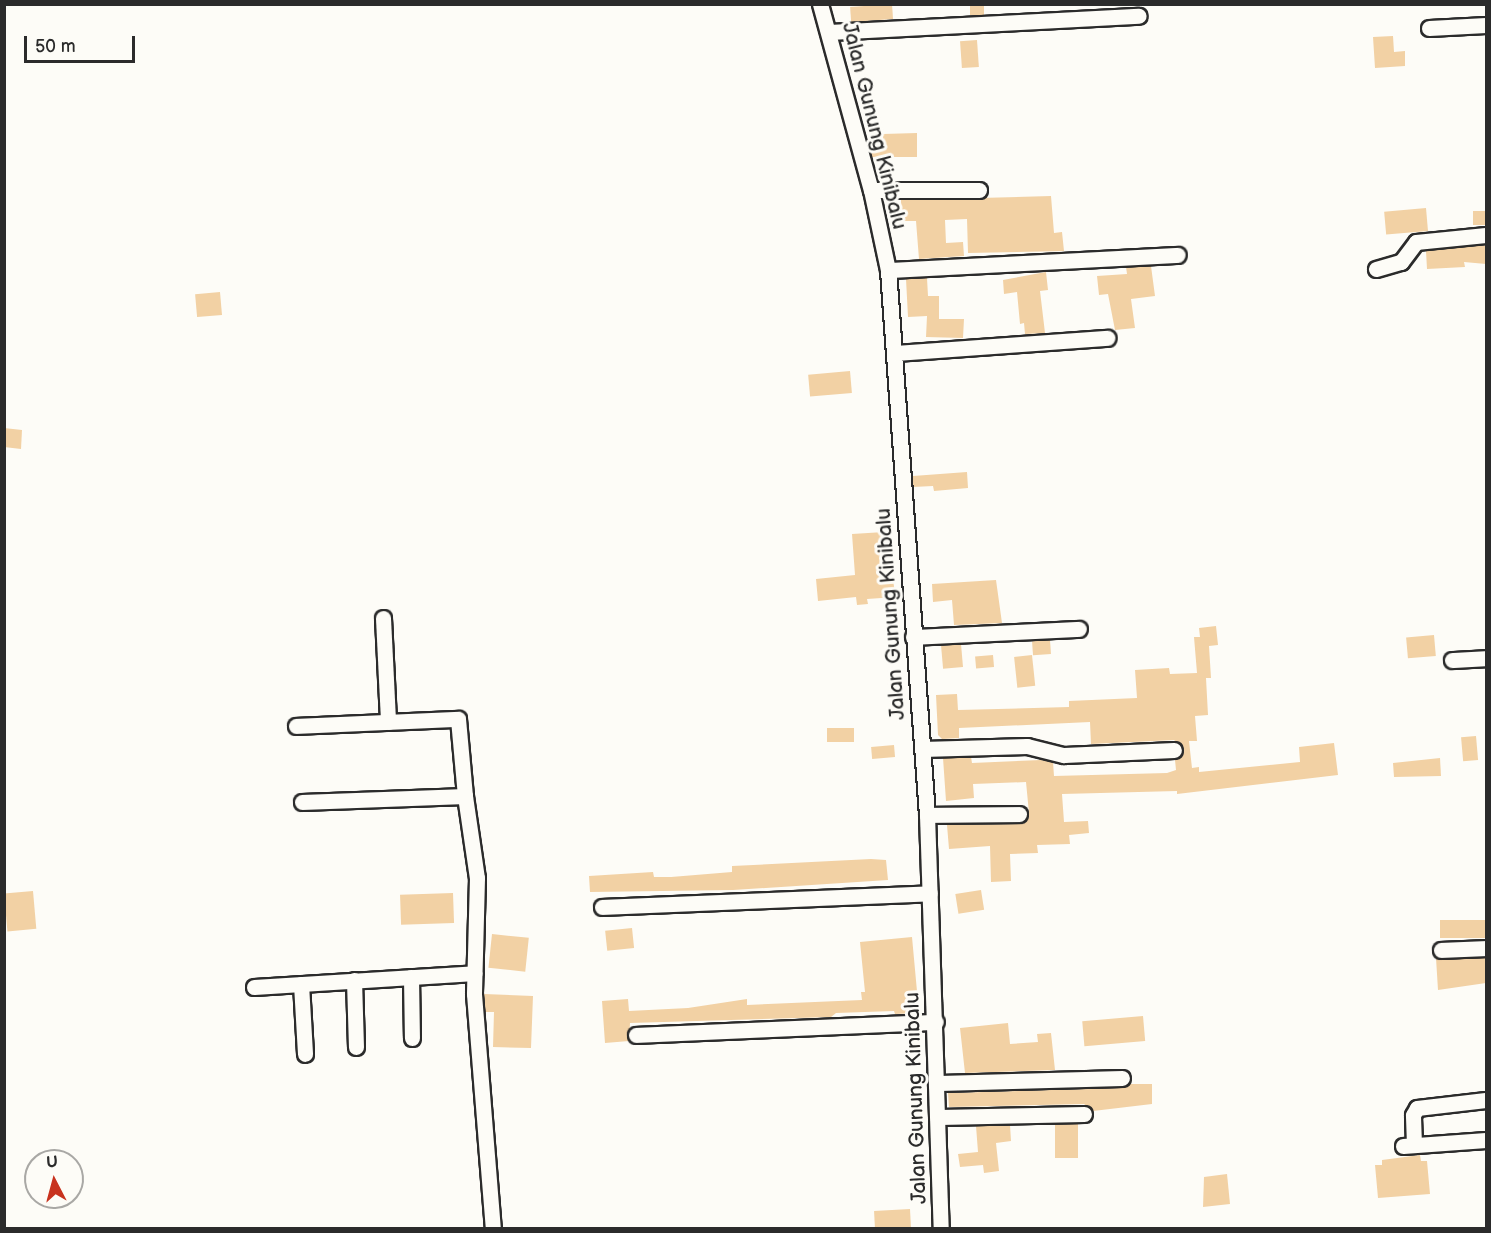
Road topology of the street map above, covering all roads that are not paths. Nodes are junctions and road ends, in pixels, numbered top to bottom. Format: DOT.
graph roads {
  1 [pos="820,4"];
  2 [pos="1138,16"];
  3 [pos="1486,25"];
  4 [pos="1429,28"];
  5 [pos="828,32"];
  6 [pos="871,190"];
  7 [pos="979,190"];
  8 [pos="1486,235"];
  9 [pos="1178,255"];
  10 [pos="1376,269"];
  11 [pos="888,270"];
  12 [pos="1107,339"];
  13 [pos="896,353"];
  14 [pos="383,618"];
  15 [pos="1079,629"];
  16 [pos="914,638"];
  17 [pos="1486,658"];
  18 [pos="1452,660"];
  19 [pos="388,722"];
  20 [pos="296,726"];
  21 [pos="922,749"];
  22 [pos="1174,750"];
  23 [pos="465,796"];
  24 [pos="302,802"];
  25 [pos="1019,813"];
  26 [pos="927,815"];
  27 [pos="930,893"];
  28 [pos="602,908"];
  29 [pos="1486,948"];
  30 [pos="1441,950"];
  31 [pos="475,973"];
  32 [pos="411,976"];
  33 [pos="354,980"];
  34 [pos="301,984"];
  35 [pos="254,987"];
  36 [pos="936,1022"];
  37 [pos="636,1035"];
  38 [pos="412,1038"];
  39 [pos="356,1047"];
  40 [pos="305,1054"];
  41 [pos="1122,1078"];
  42 [pos="939,1083"];
  43 [pos="1486,1100"];
  44 [pos="1084,1114"];
  45 [pos="939,1117"];
  46 [pos="1486,1140"];
  47 [pos="493,1228"];
  48 [pos="941,1228"];
  1 -- 5 [label="street, Jalan Gunung Kinibalu"];
  2 -- 5 [label="street"];
  3 -- 4 [label="street"];
  5 -- 6 [label="street, Jalan Gunung Kinibalu"];
  6 -- 7 [label="street"];
  6 -- 11 [label="street, Jalan Gunung Kinibalu"];
  8 -- 10 [label="street"];
  9 -- 11 [label="street"];
  11 -- 13 [label="street, Jalan Gunung Kinibalu"];
  12 -- 13 [label="street"];
  13 -- 16 [label="street, Jalan Gunung Kinibalu"];
  14 -- 19 [label="street"];
  15 -- 16 [label="street"];
  16 -- 21 [label="street, Jalan Gunung Kinibalu"];
  17 -- 18 [label="street"];
  19 -- 20 [label="street"];
  19 -- 23 [label="street"];
  21 -- 22 [label="street"];
  21 -- 26 [label="street, Jalan Gunung Kinibalu"];
  23 -- 24 [label="street"];
  23 -- 31 [label="street"];
  25 -- 26 [label="street"];
  26 -- 27 [label="street, Jalan Gunung Kinibalu"];
  27 -- 28 [label="street"];
  27 -- 36 [label="street, Jalan Gunung Kinibalu"];
  29 -- 30 [label="street"];
  31 -- 32 [label="street"];
  31 -- 47 [label="street"];
  32 -- 33 [label="street"];
  32 -- 38 [label="street"];
  33 -- 34 [label="street"];
  33 -- 39 [label="street"];
  34 -- 35 [label="street"];
  34 -- 40 [label="street"];
  36 -- 37 [label="street"];
  36 -- 42 [label="street, Jalan Gunung Kinibalu"];
  41 -- 42 [label="street"];
  42 -- 45 [label="street, Jalan Gunung Kinibalu"];
  43 -- 46 [label="street"];
  44 -- 45 [label="street"];
  45 -- 48 [label="street, Jalan Gunung Kinibalu"];
}
